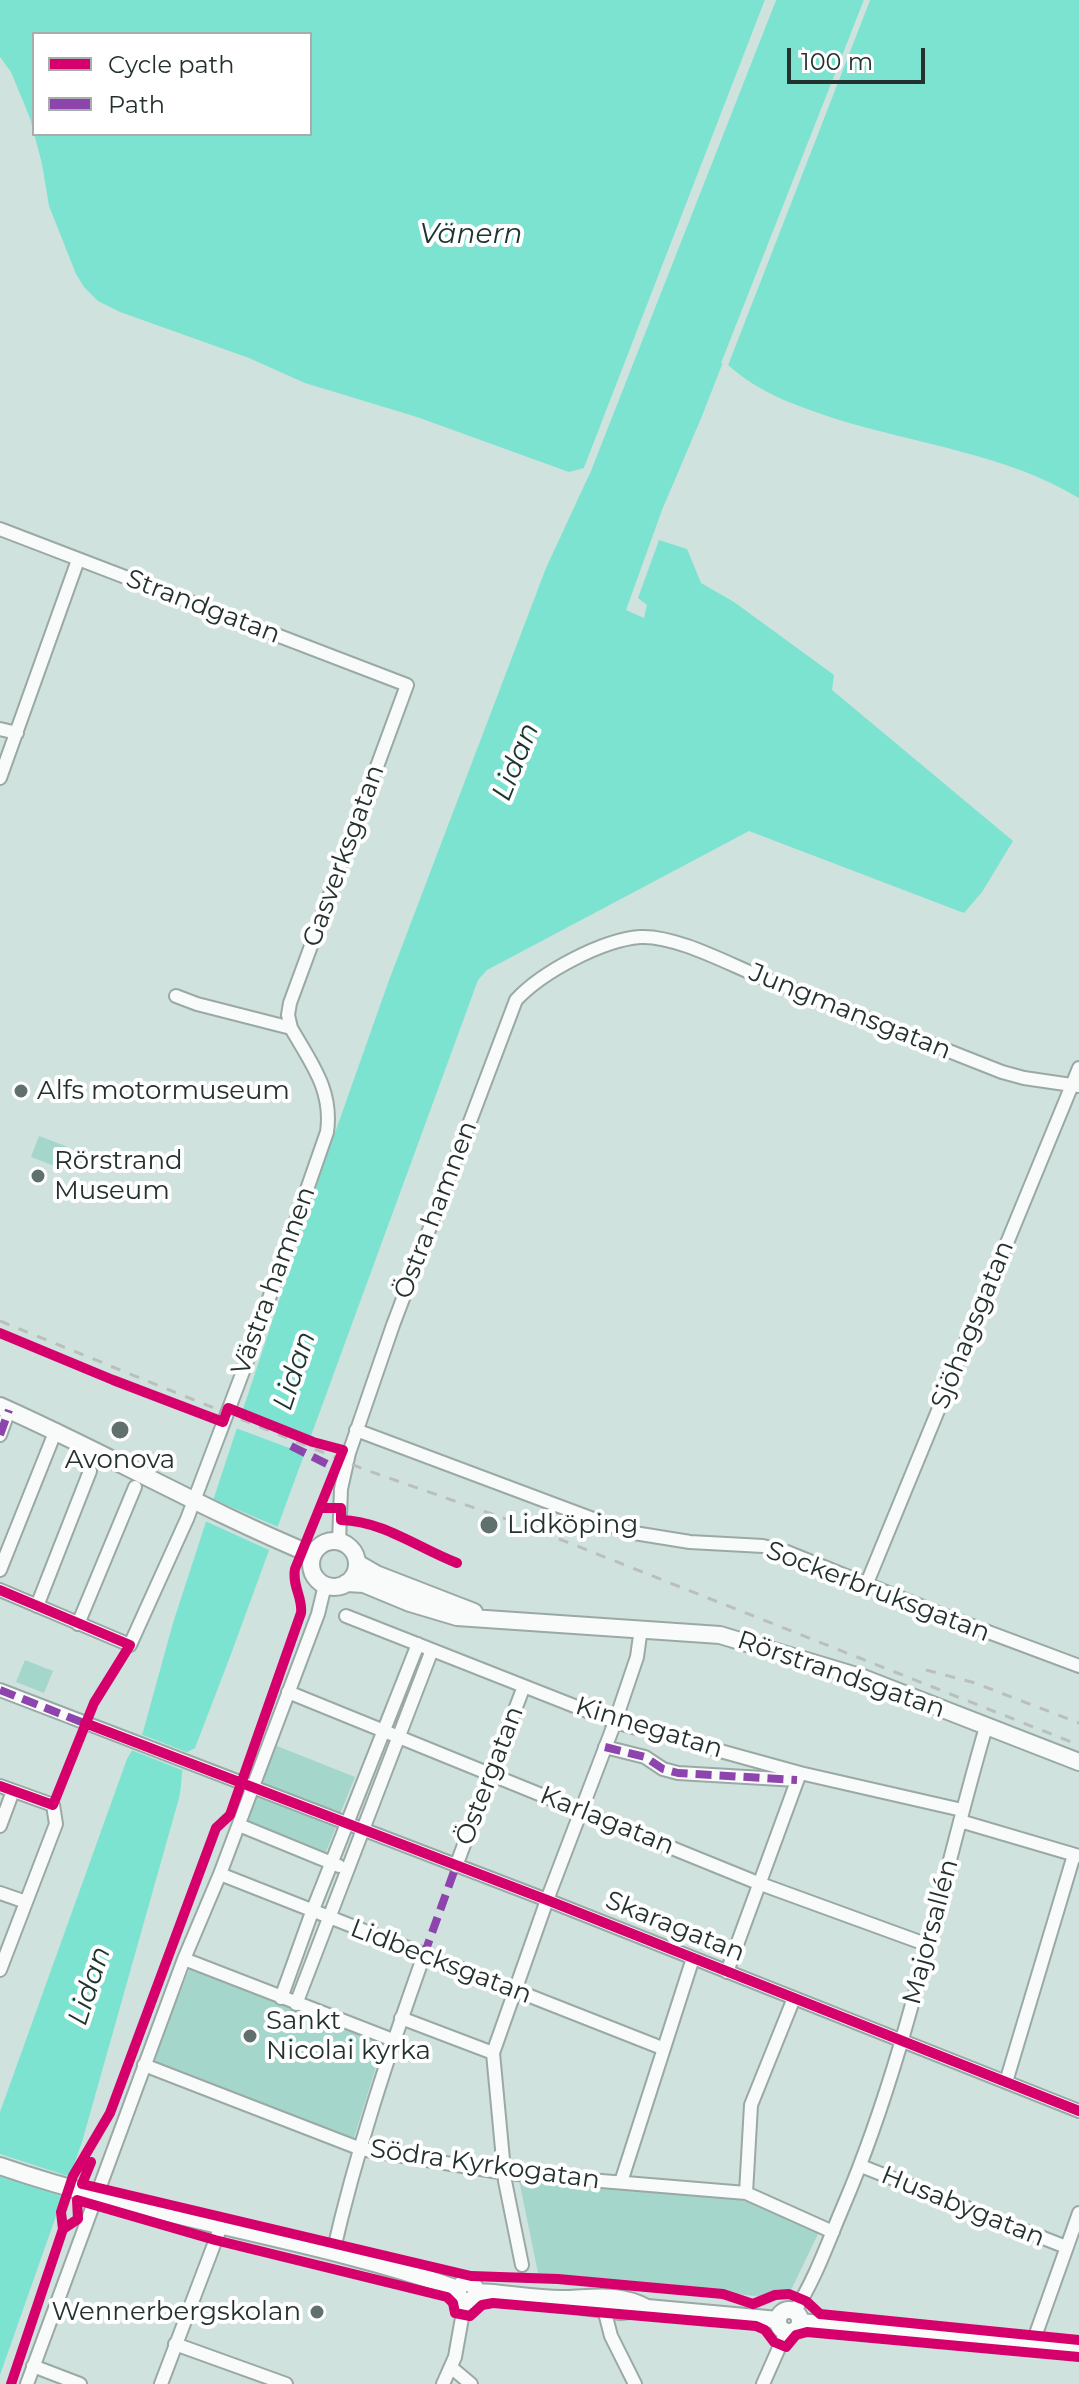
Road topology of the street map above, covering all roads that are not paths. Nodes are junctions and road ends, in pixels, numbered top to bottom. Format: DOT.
graph roads {
  1 [pos="0,529"];
  2 [pos="78,560"];
  3 [pos="407,685"];
  4 [pos="0,729"];
  5 [pos="17,733"];
  6 [pos="0,778"];
  7 [pos="622,941"];
  8 [pos="176,996"];
  9 [pos="291,1028"];
  10 [pos="1079,1068"];
  11 [pos="1076,1085"];
  12 [pos="5,1408"];
  13 [pos="56,1430"];
  14 [pos="356,1430"];
  15 [pos="0,1435"];
  16 [pos="90,1471"];
  17 [pos="135,1487"];
  18 [pos="193,1502"];
  19 [pos="339,1542"];
  20 [pos="313,1555"];
  21 [pos="357,1563"];
  22 [pos="0,1570"];
  23 [pos="346,1583"];
  24 [pos="867,1583"];
  25 [pos="325,1585"];
  26 [pos="0,1590"];
  27 [pos="37,1606"];
  28 [pos="346,1616"];
  29 [pos="498,1620"];
  30 [pos="78,1624"];
  31 [pos="641,1628"];
  32 [pos="418,1644"];
  33 [pos="432,1650"];
  34 [pos="1079,1666"];
  35 [pos="524,1686"];
  36 [pos="0,1690"];
  37 [pos="288,1692"];
  38 [pos="615,1722"];
  39 [pos="986,1727"];
  40 [pos="384,1731"];
  41 [pos="399,1739"];
  42 [pos="605,1747"];
  43 [pos="1079,1762"];
  44 [pos="491,1775"];
  45 [pos="798,1776"];
  46 [pos="0,1786"];
  47 [pos="253,1787"];
  48 [pos="13,1791"];
  49 [pos="581,1810"];
  50 [pos="961,1815"];
  51 [pos="347,1824"];
  52 [pos="239,1825"];
  53 [pos="0,1826"];
  54 [pos="364,1830"];
  55 [pos="1077,1855"];
  56 [pos="331,1862"];
  57 [pos="456,1866"];
  58 [pos="350,1869"];
  59 [pos="220,1874"];
  60 [pos="758,1883"];
  61 [pos="0,1893"];
  62 [pos="547,1900"];
  63 [pos="26,1902"];
  64 [pos="312,1912"];
  65 [pos="329,1919"];
  66 [pos="928,1945"];
  67 [pos="424,1955"];
  68 [pos="693,1958"];
  69 [pos="184,1959"];
  70 [pos="0,1970"];
  71 [pos="727,1972"];
  72 [pos="516,1992"];
  73 [pos="281,1998"];
  74 [pos="794,1998"];
  75 [pos="296,2004"];
  76 [pos="401,2018"];
  77 [pos="393,2040"];
  78 [pos="902,2042"];
  79 [pos="662,2048"];
  80 [pos="493,2053"];
  81 [pos="144,2065"];
  82 [pos="1006,2082"];
  83 [pos="1079,2111"];
  84 [pos="361,2149"];
  85 [pos="0,2166"];
  86 [pos="861,2166"];
  87 [pos="505,2173"];
  88 [pos="621,2182"];
  89 [pos="746,2193"];
  90 [pos="96,2195"];
  91 [pos="1079,2213"];
  92 [pos="221,2226"];
  93 [pos="833,2232"];
  94 [pos="1066,2247"];
  95 [pos="333,2253"];
  96 [pos="522,2265"];
  97 [pos="467,2294"];
  98 [pos="567,2299"];
  99 [pos="647,2308"];
  100 [pos="604,2309"];
  101 [pos="789,2321"];
  102 [pos="175,2344"];
  103 [pos="1032,2345"];
  104 [pos="1079,2350"];
  105 [pos="33,2366"];
  106 [pos="452,2368"];
  107 [pos="27,2384"];
  108 [pos="80,2384"];
  109 [pos="161,2384"];
  110 [pos="286,2384"];
  111 [pos="443,2384"];
  112 [pos="471,2384"];
  113 [pos="635,2384"];
  114 [pos="763,2384"];
  1 -- 2 [label="street, Strandgatan"];
  2 -- 3 [label="street, Strandgatan"];
  2 -- 5 [label="street"];
  3 -- 9 [label="street, Gasverksgatan"];
  4 -- 5 [label="street"];
  5 -- 6 [label="street"];
  7 -- 11 [label="street, Jungmansgatan"];
  7 -- 14 [label="street, Östra hamnen"];
  8 -- 9 [label="street"];
  9 -- 18 [label="street, Västra hamnen"];
  10 -- 11 [label="street, Sjöhagsgatan"];
  11 -- 24 [label="street, Sjöhagsgatan"];
  12 -- 13 [label="main road"];
  12 -- 15 [label="street"];
  13 -- 18 [label="main road"];
  13 -- 22 [label="street"];
  14 -- 19 [label="street, Östra hamnen"];
  14 -- 24 [label="street, Sockerbruksgatan"];
  16 -- 27 [label="street"];
  17 -- 30 [label="street"];
  18 -- 20 [label="main road"];
  18 -- 30 [label="street, Västra hamnen"];
  19 -- 20 [label="main road"];
  19 -- 21 [label="main road"];
  20 -- 25 [label="main road"];
  21 -- 23 [label="main road"];
  21 -- 29 [label="main road, Rörstrandsgatan"];
  23 -- 25 [label="main road"];
  23 -- 29 [label="main road, Rörstrandsgatan"];
  24 -- 34 [label="street, Sockerbruksgatan"];
  25 -- 37 [label="street"];
  26 -- 27 [label="street"];
  27 -- 30 [label="street"];
  28 -- 32 [label="street, Kinnegatan"];
  29 -- 31 [label="main road, Rörstrandsgatan"];
  31 -- 38 [label="street"];
  31 -- 39 [label="main road, Rörstrandsgatan"];
  32 -- 33 [label="street, Kinnegatan"];
  32 -- 40 [label="street"];
  33 -- 35 [label="street, Kinnegatan"];
  33 -- 41 [label="street"];
  35 -- 38 [label="street, Kinnegatan"];
  35 -- 44 [label="street, Östergatan"];
  36 -- 47 [label="street, Skaragatan"];
  37 -- 40 [label="street, Karlagatan"];
  37 -- 47 [label="street"];
  38 -- 42 [label="street"];
  38 -- 45 [label="street, Kinnegatan"];
  39 -- 43 [label="main road, Rörstrandsgatan"];
  39 -- 50 [label="street, Majorsallén"];
  40 -- 41 [label="street, Karlagatan"];
  40 -- 51 [label="street"];
  41 -- 44 [label="street, Karlagatan"];
  41 -- 54 [label="street"];
  42 -- 45 [label="street"];
  42 -- 49 [label="street"];
  44 -- 49 [label="street, Karlagatan"];
  44 -- 57 [label="street, Östergatan"];
  45 -- 50 [label="street, Kinnegatan"];
  45 -- 60 [label="street"];
  46 -- 48 [label="street"];
  47 -- 51 [label="street, Skaragatan"];
  47 -- 52 [label="street"];
  48 -- 53 [label="street"];
  48 -- 63 [label="street"];
  49 -- 60 [label="street, Karlagatan"];
  49 -- 62 [label="street"];
  50 -- 55 [label="street, Kinnegatan"];
  50 -- 66 [label="street, Majorsallén"];
  51 -- 54 [label="street, Skaragatan"];
  51 -- 56 [label="street"];
  52 -- 56 [label="street"];
  52 -- 59 [label="street"];
  54 -- 57 [label="street, Skaragatan"];
  54 -- 58 [label="street"];
  55 -- 82 [label="street"];
  56 -- 58 [label="street"];
  56 -- 64 [label="street"];
  57 -- 62 [label="street, Skaragatan"];
  58 -- 65 [label="street"];
  59 -- 64 [label="street, Lidbecksgatan"];
  59 -- 69 [label="street"];
  60 -- 66 [label="street, Karlagatan"];
  60 -- 71 [label="street"];
  61 -- 63 [label="street"];
  62 -- 68 [label="street, Skaragatan"];
  62 -- 72 [label="street"];
  63 -- 70 [label="street"];
  64 -- 65 [label="street, Lidbecksgatan"];
  64 -- 73 [label="street"];
  65 -- 67 [label="street, Lidbecksgatan"];
  65 -- 75 [label="street"];
  66 -- 78 [label="street, Majorsallén"];
  67 -- 72 [label="street, Lidbecksgatan"];
  67 -- 76 [label="street"];
  68 -- 71 [label="street, Skaragatan"];
  68 -- 79 [label="street"];
  69 -- 73 [label="street"];
  69 -- 81 [label="street"];
  71 -- 74 [label="street, Skaragatan"];
  72 -- 79 [label="street, Lidbecksgatan"];
  72 -- 80 [label="street"];
  73 -- 75 [label="street"];
  74 -- 78 [label="street, Skaragatan"];
  74 -- 89 [label="street"];
  75 -- 77 [label="street"];
  76 -- 77 [label="street"];
  76 -- 80 [label="street"];
  77 -- 84 [label="street"];
  78 -- 82 [label="street, Skaragatan"];
  78 -- 86 [label="street, Majorsallén"];
  79 -- 88 [label="street"];
  80 -- 87 [label="street"];
  81 -- 84 [label="street, Södra Kyrkogatan"];
  81 -- 90 [label="street"];
  82 -- 83 [label="street, Skaragatan"];
  84 -- 87 [label="street, Södra Kyrkogatan"];
  84 -- 95 [label="street"];
  85 -- 90 [label="main road"];
  86 -- 93 [label="street, Majorsallén"];
  86 -- 94 [label="street, Husabygatan"];
  87 -- 88 [label="street, Södra Kyrkogatan"];
  87 -- 96 [label="street"];
  88 -- 89 [label="street, Södra Kyrkogatan"];
  89 -- 93 [label="street, Södra Kyrkogatan"];
  90 -- 92 [label="main road"];
  90 -- 105 [label="street"];
  91 -- 94 [label="street"];
  92 -- 95 [label="main road"];
  92 -- 102 [label="street"];
  93 -- 101 [label="street, Majorsallén"];
  94 -- 103 [label="street"];
  95 -- 97 [label="main road"];
  97 -- 98 [label="main road"];
  97 -- 106 [label="street"];
  98 -- 99 [label="main road"];
  98 -- 100 [label="main road"];
  99 -- 100 [label="main road"];
  99 -- 101 [label="main road"];
  100 -- 113 [label="street"];
  101 -- 103 [label="main road"];
  101 -- 114 [label="street, Majorsallén"];
  102 -- 109 [label="street"];
  102 -- 110 [label="street"];
  103 -- 104 [label="main road"];
  105 -- 107 [label="street"];
  105 -- 108 [label="street"];
  106 -- 111 [label="street"];
  106 -- 112 [label="street"];
}
